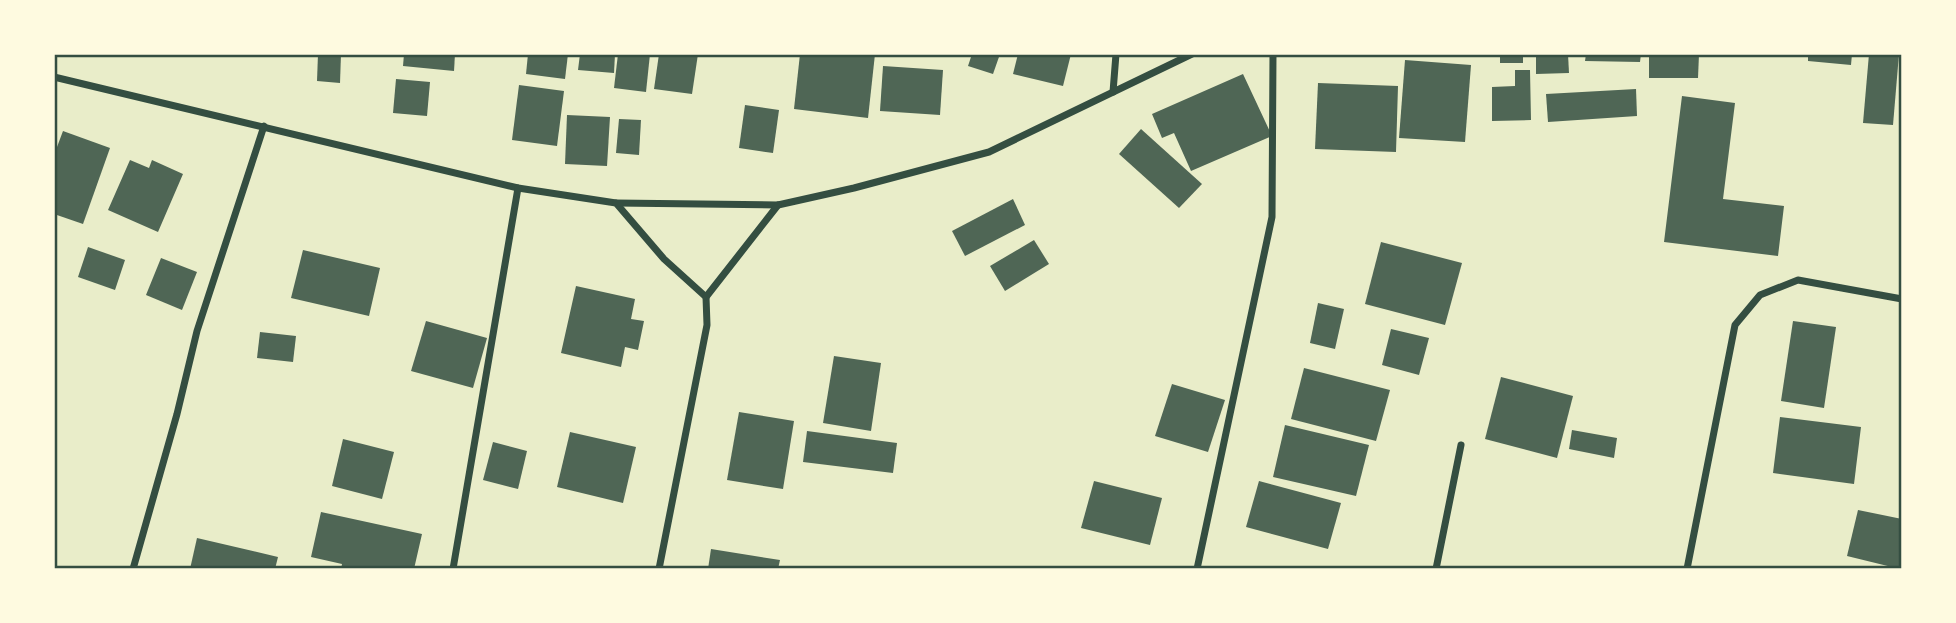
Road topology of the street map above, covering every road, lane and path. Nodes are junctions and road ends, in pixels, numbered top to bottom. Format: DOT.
graph roads {
  1 [pos="1116,54"];
  2 [pos="1192,54"];
  3 [pos="1273,54"];
  4 [pos="54,77"];
  5 [pos="1113,92"];
  6 [pos="264,126"];
  7 [pos="518,188"];
  8 [pos="615,203"];
  9 [pos="778,205"];
  10 [pos="706,297"];
  11 [pos="1902,299"];
  12 [pos="1461,445"];
  13 [pos="133,569"];
  14 [pos="453,569"];
  15 [pos="659,569"];
  16 [pos="1197,569"];
  17 [pos="1437,569"];
  18 [pos="1687,569"];
  1 -- 5 [label="street"];
  2 -- 5 [label="street"];
  3 -- 16 [label="street"];
  4 -- 6 [label="street"];
  5 -- 9 [label="street"];
  6 -- 7 [label="street"];
  6 -- 13 [label="street"];
  7 -- 8 [label="street"];
  7 -- 14 [label="street"];
  8 -- 9 [label="street"];
  8 -- 10 [label="street"];
  9 -- 10 [label="street"];
  10 -- 15 [label="street"];
  11 -- 18 [label="street"];
  12 -- 17 [label="street"];
}
